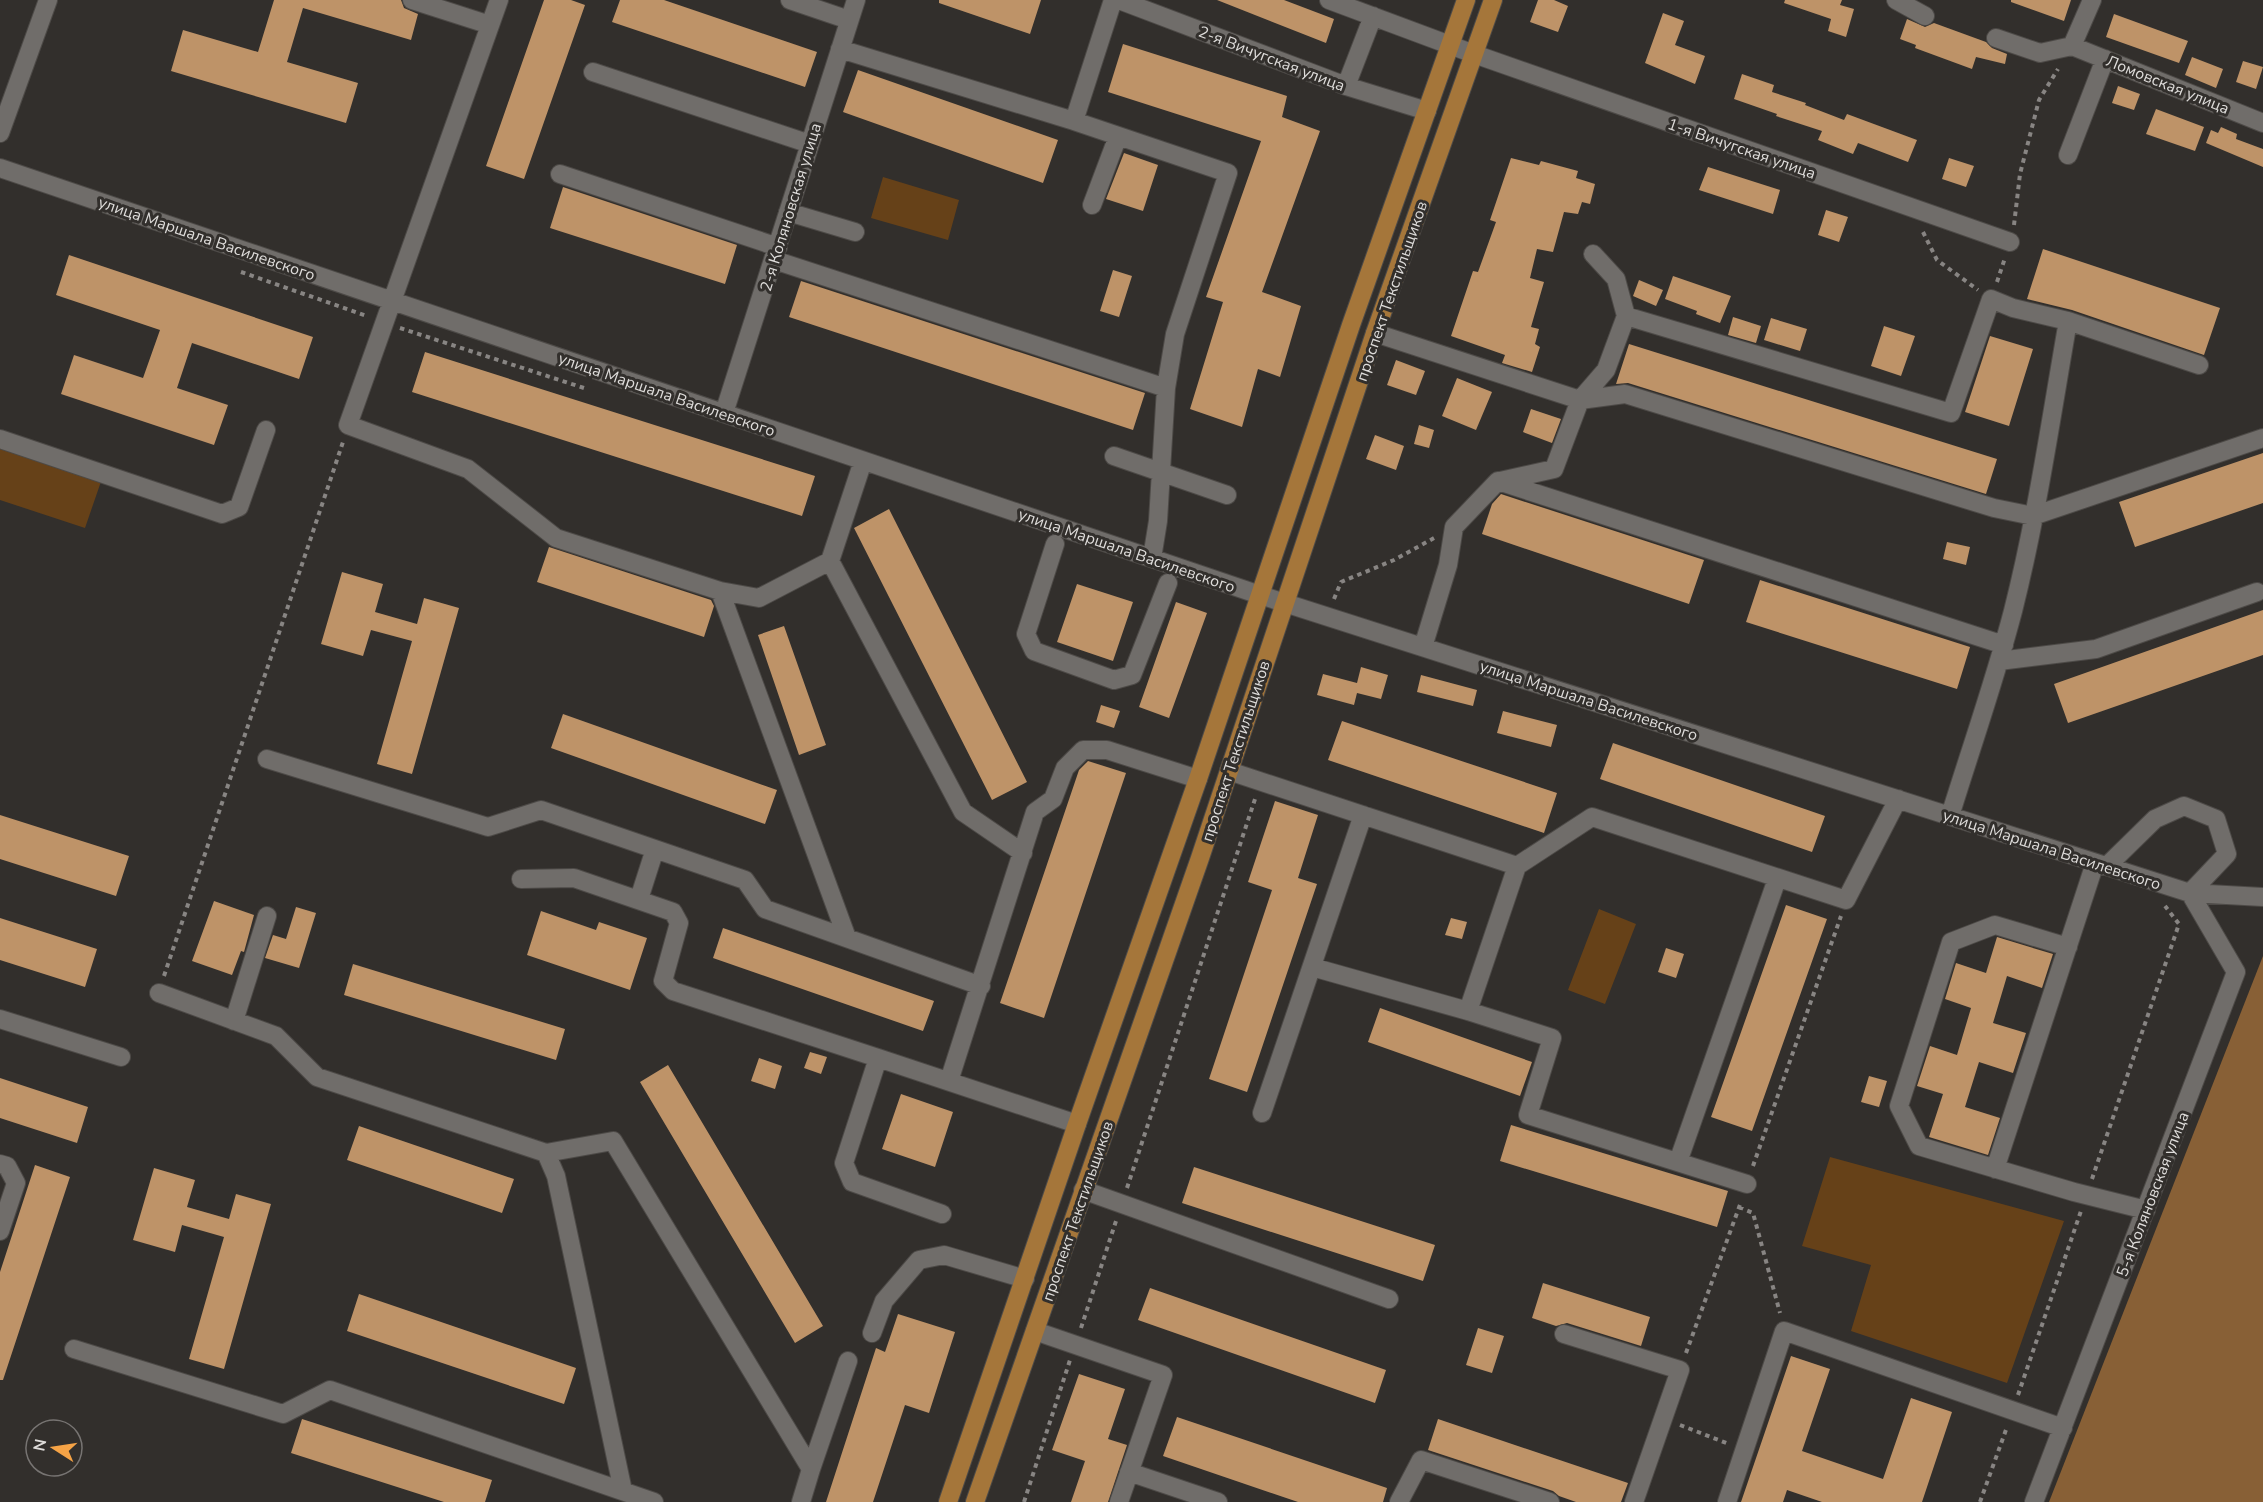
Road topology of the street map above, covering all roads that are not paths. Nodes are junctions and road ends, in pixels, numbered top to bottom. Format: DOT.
graph roads {
  1 [pos="48,0"];
  2 [pos="412,0"];
  3 [pos="499,0"];
  4 [pos="790,0"];
  5 [pos="856,0"];
  6 [pos="1113,0"];
  7 [pos="1119,0"];
  8 [pos="1329,0"];
  9 [pos="1466,0"];
  10 [pos="1493,0"];
  11 [pos="1896,0"];
  12 [pos="2092,0"];
  13 [pos="1373,16"];
  14 [pos="1925,16"];
  15 [pos="849,21"];
  16 [pos="490,25"];
  17 [pos="1996,38"];
  18 [pos="1450,45"];
  19 [pos="2072,46"];
  20 [pos="840,50"];
  21 [pos="1474,54"];
  22 [pos="2105,59"];
  23 [pos="593,72"];
  24 [pos="1346,86"];
  25 [pos="1427,111"];
  26 [pos="1074,122"];
  27 [pos="2263,123"];
  28 [pos="0,133"];
  29 [pos="1118,136"];
  30 [pos="810,144"];
  31 [pos="2068,155"];
  32 [pos="2,174"];
  33 [pos="560,174"];
  34 [pos="1092,205"];
  35 [pos="789,212"];
  36 [pos="855,232"];
  37 [pos="2010,242"];
  38 [pos="776,254"];
  39 [pos="1593,254"];
  40 [pos="393,301"];
  41 [pos="1626,316"];
  42 [pos="2068,321"];
  43 [pos="1375,333"];
  44 [pos="2199,365"];
  45 [pos="1166,388"];
  46 [pos="1580,400"];
  47 [pos="724,413"];
  48 [pos="267,430"];
  49 [pos="2263,438"];
  50 [pos="0,439"];
  51 [pos="1114,456"];
  52 [pos="864,461"];
  53 [pos="1161,471"];
  54 [pos="1498,481"];
  55 [pos="1227,495"];
  56 [pos="2034,516"];
  57 [pos="1055,544"];
  58 [pos="1152,558"];
  59 [pos="830,561"];
  60 [pos="1168,583"];
  61 [pos="720,591"];
  62 [pos="2257,592"];
  63 [pos="1260,595"];
  64 [pos="1285,603"];
  65 [pos="1423,647"];
  66 [pos="2001,653"];
  67 [pos="267,759"];
  68 [pos="1228,771"];
  69 [pos="1198,779"];
  70 [pos="1898,799"];
  71 [pos="1363,814"];
  72 [pos="1950,816"];
  73 [pos="655,849"];
  74 [pos="1023,854"];
  75 [pos="2101,864"];
  76 [pos="1517,866"];
  77 [pos="521,879"];
  78 [pos="1777,879"];
  79 [pos="2190,893"];
  80 [pos="2263,897"];
  81 [pos="639,899"];
  82 [pos="267,916"];
  83 [pos="847,938"];
  84 [pos="2068,946"];
  85 [pos="1312,967"];
  86 [pos="981,986"];
  87 [pos="159,993"];
  88 [pos="1468,1011"];
  89 [pos="0,1019"];
  90 [pos="234,1021"];
  91 [pos="121,1057"];
  92 [pos="878,1058"];
  93 [pos="949,1081"];
  94 [pos="1262,1113"];
  95 [pos="1077,1124"];
  96 [pos="546,1153"];
  97 [pos="1678,1162"];
  98 [pos="0,1164"];
  99 [pos="1995,1169"];
  100 [pos="1747,1184"];
  101 [pos="1083,1190"];
  102 [pos="2146,1210"];
  103 [pos="942,1214"];
  104 [pos="0,1231"];
  105 [pos="1025,1279"];
  106 [pos="1389,1299"];
  107 [pos="1035,1331"];
  108 [pos="872,1333"];
  109 [pos="1564,1334"];
  110 [pos="74,1349"];
  111 [pos="848,1361"];
  112 [pos="2063,1428"];
  113 [pos="812,1469"];
  114 [pos="1129,1472"];
  115 [pos="623,1491"];
  116 [pos="654,1502"];
  117 [pos="801,1502"];
  118 [pos="948,1502"];
  119 [pos="975,1502"];
  120 [pos="1119,1502"];
  121 [pos="1218,1502"];
  122 [pos="1399,1502"];
  123 [pos="1550,1502"];
  124 [pos="1634,1502"];
  125 [pos="1727,1502"];
  126 [pos="2034,1502"];
  1 -- 28 [label="street"];
  2 -- 16 [label="street"];
  3 -- 16 [label="street"];
  4 -- 15 [label="street"];
  5 -- 15 [label="street, 2-я Коляновская улица"];
  6 -- 26 [label="street"];
  7 -- 24 [label="street, 2-я Вичугская улица"];
  8 -- 13 [label="street"];
  9 -- 18 [label="main road, проспект Текстильщиков"];
  10 -- 21 [label="main road, проспект Текстильщиков"];
  11 -- 14 [label="street"];
  12 -- 19 [label="street"];
  13 -- 18 [label="street"];
  13 -- 24 [label="street"];
  15 -- 20 [label="street, 2-я Коляновская улица"];
  16 -- 40 [label="street"];
  17 -- 19 [label="street"];
  18 -- 21 [label="street, 1-я Вичугская улица"];
  18 -- 25 [label="main road, проспект Текстильщиков"];
  19 -- 22 [label="street, Ломовская улица"];
  20 -- 26 [label="street"];
  20 -- 30 [label="street, 2-я Коляновская улица"];
  21 -- 37 [label="street, 1-я Вичугская улица"];
  21 -- 43 [label="main road, проспект Текстильщиков"];
  22 -- 27 [label="street, Ломовская улица"];
  22 -- 31 [label="street"];
  23 -- 30 [label="street"];
  24 -- 25 [label="street, 2-я Вичугская улица"];
  25 -- 63 [label="main road, проспект Текстильщиков"];
  26 -- 29 [label="street"];
  29 -- 34 [label="street"];
  29 -- 45 [label="street"];
  30 -- 35 [label="street, 2-я Коляновская улица"];
  32 -- 40 [label="street, улица Маршала Василевского"];
  33 -- 38 [label="street"];
  35 -- 36 [label="street"];
  35 -- 38 [label="street, 2-я Коляновская улица"];
  38 -- 45 [label="street"];
  38 -- 47 [label="street, 2-я Коляновская улица"];
  39 -- 41 [label="street"];
  40 -- 47 [label="street, улица Маршала Василевского"];
  40 -- 61 [label="street"];
  41 -- 42 [label="street"];
  41 -- 46 [label="street"];
  42 -- 44 [label="street"];
  42 -- 56 [label="street"];
  43 -- 46 [label="street"];
  43 -- 64 [label="main road, проспект Текстильщиков"];
  45 -- 53 [label="street"];
  46 -- 54 [label="street"];
  46 -- 56 [label="street"];
  47 -- 52 [label="street, улица Маршала Василевского"];
  48 -- 50 [label="street"];
  49 -- 56 [label="street"];
  51 -- 53 [label="street"];
  52 -- 58 [label="street, улица Маршала Василевского"];
  52 -- 59 [label="street"];
  53 -- 55 [label="street"];
  53 -- 58 [label="street"];
  54 -- 65 [label="street"];
  54 -- 66 [label="street"];
  56 -- 66 [label="street"];
  57 -- 60 [label="street"];
  58 -- 63 [label="street, улица Маршала Василевского"];
  59 -- 61 [label="street"];
  59 -- 74 [label="street"];
  61 -- 83 [label="street"];
  62 -- 66 [label="street"];
  63 -- 64 [label="street, улица Маршала Василевского"];
  63 -- 69 [label="main road, проспект Текстильщиков"];
  64 -- 65 [label="street, улица Маршала Василевского"];
  64 -- 68 [label="main road, проспект Текстильщиков"];
  65 -- 70 [label="street, улица Маршала Василевского"];
  66 -- 72 [label="street"];
  67 -- 73 [label="street"];
  68 -- 71 [label="street"];
  68 -- 101 [label="main road, проспект Текстильщиков"];
  69 -- 74 [label="street"];
  69 -- 95 [label="main road, проспект Текстильщиков"];
  70 -- 72 [label="street, улица Маршала Василевского"];
  70 -- 78 [label="street"];
  71 -- 76 [label="street"];
  71 -- 85 [label="street"];
  72 -- 75 [label="street, улица Маршала Василевского"];
  73 -- 81 [label="street"];
  73 -- 83 [label="street"];
  74 -- 86 [label="street"];
  75 -- 79 [label="street, улица Маршала Василевского"];
  75 -- 79 [label="street"];
  75 -- 84 [label="street"];
  76 -- 78 [label="street"];
  76 -- 88 [label="street"];
  77 -- 81 [label="street"];
  78 -- 97 [label="street"];
  79 -- 80 [label="street, улица Маршала Василевского"];
  79 -- 102 [label="street, 5-я Коляновская улица"];
  81 -- 92 [label="street"];
  82 -- 90 [label="street"];
  83 -- 86 [label="street"];
  84 -- 99 [label="street"];
  84 -- 99 [label="street"];
  85 -- 88 [label="street"];
  85 -- 94 [label="street"];
  86 -- 93 [label="street"];
  87 -- 90 [label="street"];
  88 -- 97 [label="street"];
  89 -- 91 [label="street"];
  90 -- 96 [label="street"];
  92 -- 93 [label="street"];
  92 -- 103 [label="street"];
  93 -- 95 [label="street"];
  95 -- 105 [label="main road, проспект Текстильщиков"];
  96 -- 113 [label="street"];
  96 -- 115 [label="street"];
  97 -- 100 [label="street"];
  98 -- 104 [label="street"];
  99 -- 102 [label="street"];
  101 -- 106 [label="street"];
  101 -- 107 [label="main road, проспект Текстильщиков"];
  102 -- 112 [label="street, 5-я Коляновская улица"];
  105 -- 108 [label="street"];
  105 -- 118 [label="main road, проспект Текстильщиков"];
  107 -- 114 [label="street"];
  107 -- 119 [label="main road, проспект Текстильщиков"];
  109 -- 124 [label="street"];
  110 -- 115 [label="street"];
  111 -- 113 [label="street"];
  112 -- 125 [label="street"];
  112 -- 126 [label="street, 5-я Коляновская улица"];
  113 -- 117 [label="street"];
  114 -- 120 [label="street"];
  114 -- 121 [label="street"];
  115 -- 116 [label="street"];
  122 -- 123 [label="street"];
}
